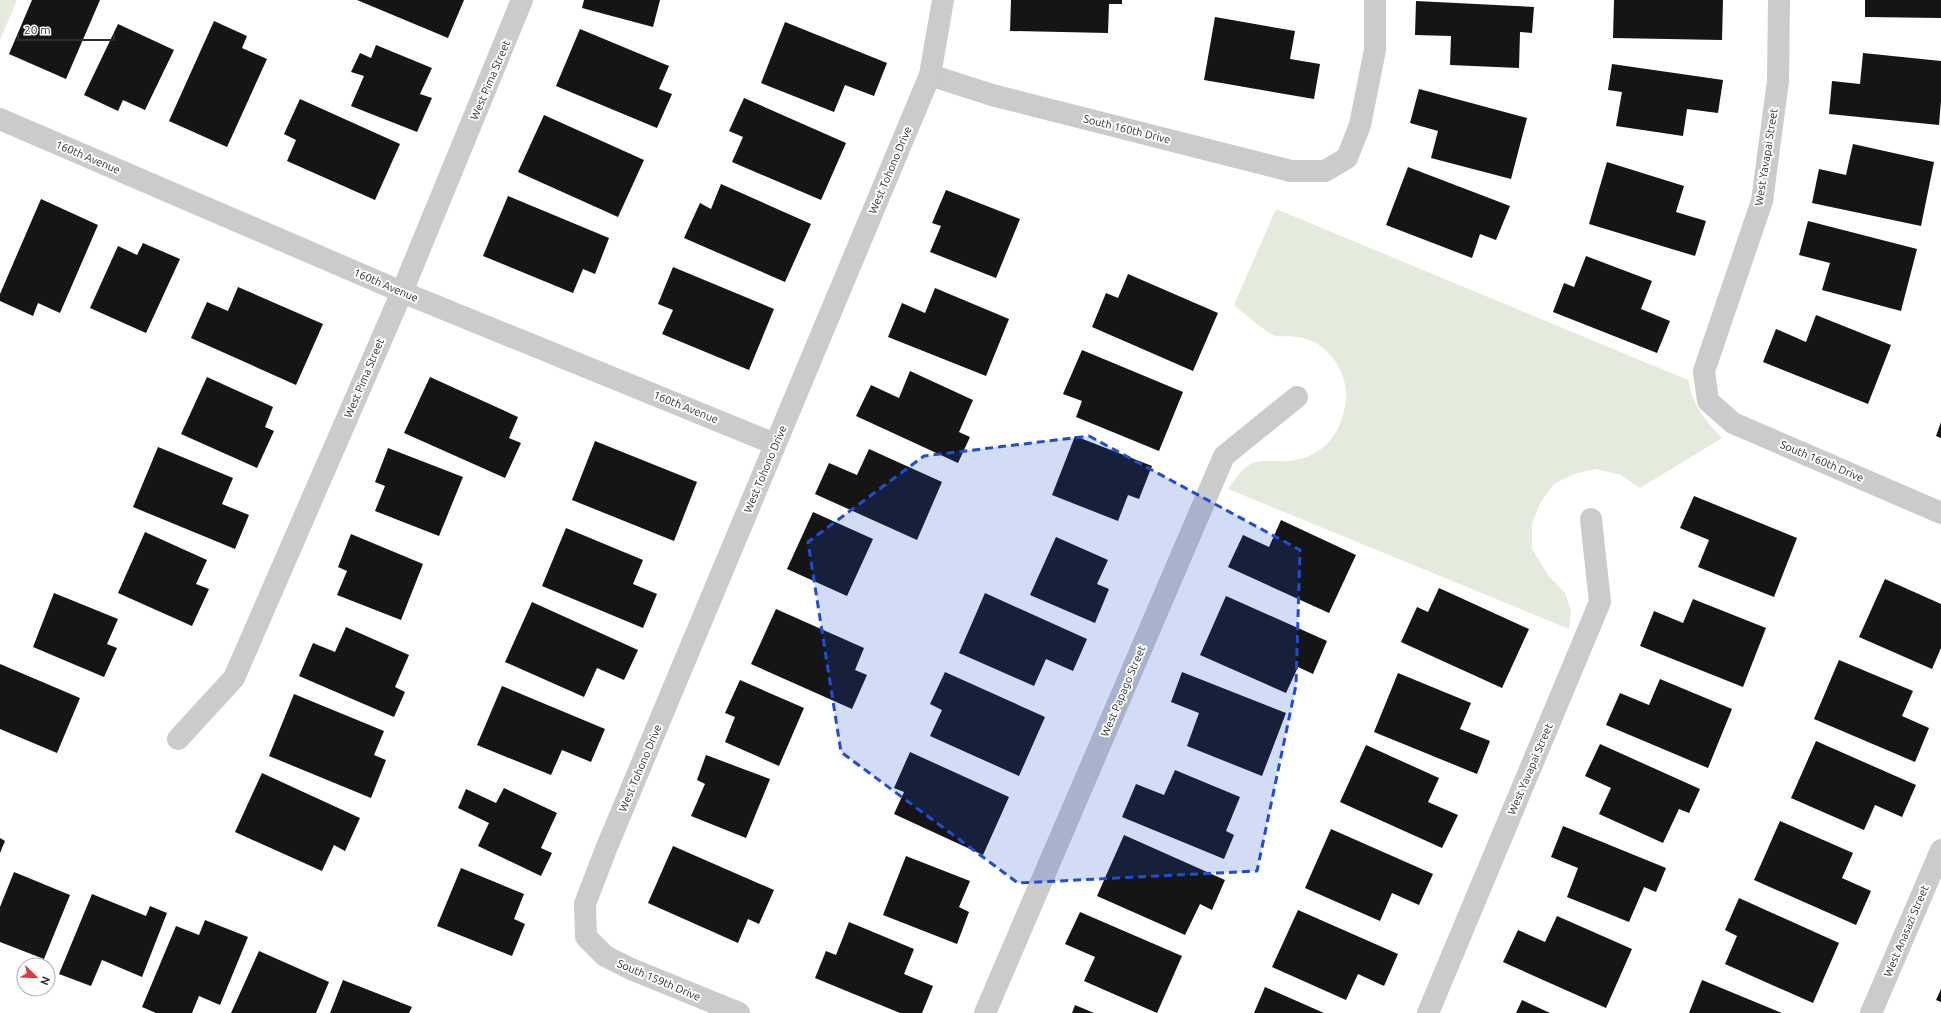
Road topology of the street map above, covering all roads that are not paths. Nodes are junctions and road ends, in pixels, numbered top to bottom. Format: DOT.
graph roads {
  1 [pos="522,0"];
  2 [pos="943,0"];
  3 [pos="1375,0"];
  4 [pos="1780,0"];
  5 [pos="930,75"];
  6 [pos="0,119"];
  7 [pos="402,292"];
  8 [pos="1297,397"];
  9 [pos="1708,401"];
  10 [pos="775,444"];
  11 [pos="1941,513"];
  12 [pos="1591,519"];
  13 [pos="178,739"];
  14 [pos="1941,850"];
  15 [pos="586,937"];
  16 [pos="739,1013"];
  17 [pos="984,1013"];
  18 [pos="1428,1013"];
  19 [pos="1871,1013"];
  1 -- 7 [label="street, West Pima Street"];
  2 -- 5 [label="street, West Tohono Drive"];
  3 -- 5 [label="street, South 160th Drive"];
  4 -- 9 [label="street, West Yavapai Street"];
  5 -- 10 [label="street, West Tohono Drive"];
  6 -- 7 [label="street, 160th Avenue"];
  7 -- 10 [label="street, 160th Avenue"];
  7 -- 13 [label="street, West Pima Street"];
  8 -- 17 [label="street, West Papago Street"];
  9 -- 11 [label="street, South 160th Drive"];
  10 -- 15 [label="street, West Tohono Drive"];
  12 -- 18 [label="street, West Yavapai Street"];
  14 -- 19 [label="street, West Anasazi Street"];
  15 -- 16 [label="street, South 159th Drive"];
}
